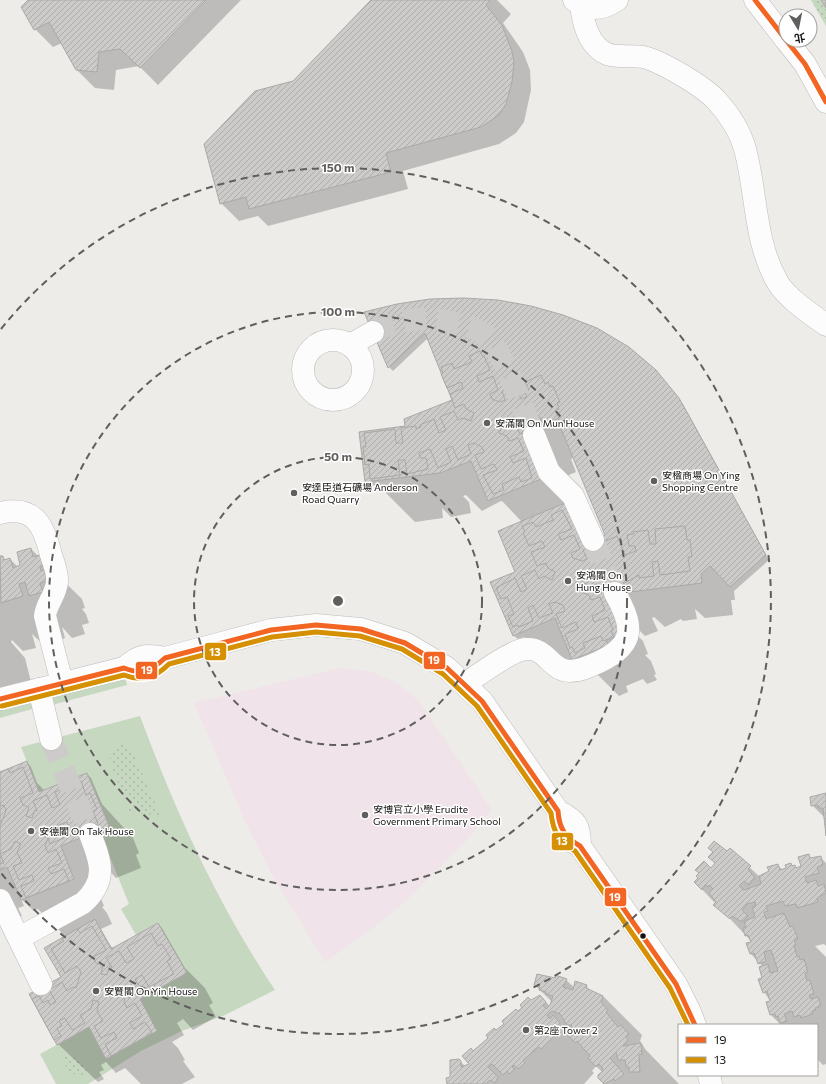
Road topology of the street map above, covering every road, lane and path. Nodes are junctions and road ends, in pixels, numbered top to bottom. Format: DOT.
graph roads {
  1 [pos="617,0"];
  2 [pos="755,0"];
  3 [pos="578,3"];
  4 [pos="778,30"];
  5 [pos="792,48"];
  6 [pos="826,102"];
  7 [pos="826,325"];
  8 [pos="373,332"];
  9 [pos="350,345"];
  10 [pos="534,435"];
  11 [pos="0,513"];
  12 [pos="593,540"];
  13 [pos="615,593"];
  14 [pos="62,683"];
  15 [pos="465,684"];
  16 [pos="39,689"];
  17 [pos="0,699"];
  18 [pos="51,739"];
  19 [pos="90,834"];
  20 [pos="0,900"];
  21 [pos="18,938"];
  22 [pos="41,984"];
  23 [pos="695,1024"];
  1 -- 3 [label="street"];
  2 -- 4 [label="street"];
  3 -- 7 [label="street"];
  5 -- 6 [label="street"];
  8 -- 9 [label="street"];
  10 -- 12 [label="street"];
  11 -- 14 [label="street"];
  13 -- 15 [label="street"];
  14 -- 15 [label="street"];
  14 -- 16 [label="street"];
  15 -- 23 [label="street"];
  16 -- 17 [label="street"];
  16 -- 18 [label="street"];
  19 -- 21 [label="street"];
  20 -- 21 [label="street"];
  21 -- 22 [label="street"];
}
